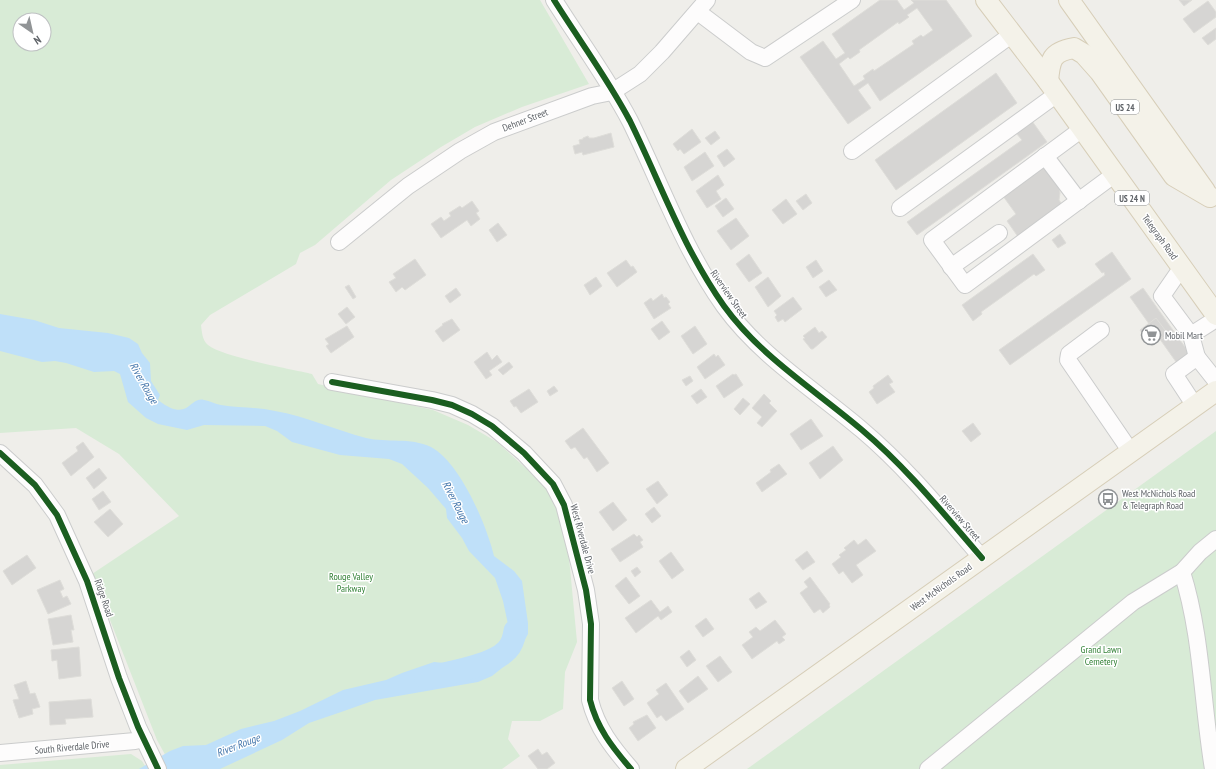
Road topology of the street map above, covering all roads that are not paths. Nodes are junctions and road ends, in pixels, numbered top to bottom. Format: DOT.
graph roads {
  1 [pos="554,0"];
  2 [pos="852,0"];
  3 [pos="986,0"];
  4 [pos="1069,0"];
  5 [pos="702,6"];
  6 [pos="1011,35"];
  7 [pos="1053,87"];
  8 [pos="612,92"];
  9 [pos="1082,129"];
  10 [pos="852,151"];
  11 [pos="1045,156"];
  12 [pos="1115,174"];
  13 [pos="1079,201"];
  14 [pos="1213,202"];
  15 [pos="900,208"];
  16 [pos="999,233"];
  17 [pos="339,242"];
  18 [pos="951,267"];
  19 [pos="1182,268"];
  20 [pos="1216,315"];
  21 [pos="1216,319"];
  22 [pos="1101,330"];
  23 [pos="1191,335"];
  24 [pos="1197,358"];
  25 [pos="1216,381"];
  26 [pos="332,382"];
  27 [pos="1216,391"];
  28 [pos="1195,406"];
  29 [pos="1131,452"];
  30 [pos="0,453"];
  31 [pos="1216,539"];
  32 [pos="982,558"];
  33 [pos="1182,572"];
  34 [pos="145,743"];
  35 [pos="0,753"];
  36 [pos="158,769"];
  37 [pos="630,769"];
  38 [pos="686,769"];
  39 [pos="928,769"];
  40 [pos="1213,769"];
  1 -- 8 [label="street, Riverview Street"];
  2 -- 5 [label="street"];
  3 -- 6 [label="main road, Telegraph Road"];
  4 -- 14 [label="main road, US 24"];
  5 -- 8 [label="street, Dehner Street"];
  6 -- 7 [label="main road, Telegraph Road"];
  6 -- 10 [label="street"];
  7 -- 9 [label="main road, Telegraph Road / US 24 N"];
  7 -- 14 [label="main road, US 24"];
  7 -- 15 [label="street"];
  8 -- 17 [label="street, Dehner Street"];
  8 -- 32 [label="street, Riverview Street"];
  9 -- 11 [label="street"];
  9 -- 12 [label="main road, Telegraph Road / US 24 N"];
  11 -- 13 [label="street"];
  11 -- 18 [label="street"];
  12 -- 13 [label="street"];
  12 -- 19 [label="main road, Telegraph Road / US 24 N"];
  13 -- 18 [label="street"];
  16 -- 18 [label="street"];
  19 -- 20 [label="main road, Telegraph Road / US 24 N"];
  19 -- 23 [label="street"];
  21 -- 23 [label="street"];
  22 -- 29 [label="street"];
  23 -- 24 [label="street"];
  24 -- 25 [label="street"];
  24 -- 28 [label="street"];
  26 -- 37 [label="street, West Riverdale Drive"];
  27 -- 28 [label="main road, West McNichols Road"];
  28 -- 29 [label="main road, West McNichols Road"];
  29 -- 32 [label="main road, West McNichols Road"];
  30 -- 34 [label="street, Ridge Road"];
  31 -- 33 [label="street"];
  32 -- 38 [label="main road, West McNichols Road"];
  33 -- 39 [label="street"];
  33 -- 40 [label="street"];
  34 -- 35 [label="street, South Riverdale Drive"];
  34 -- 36 [label="street, Ridge Road"];
}
